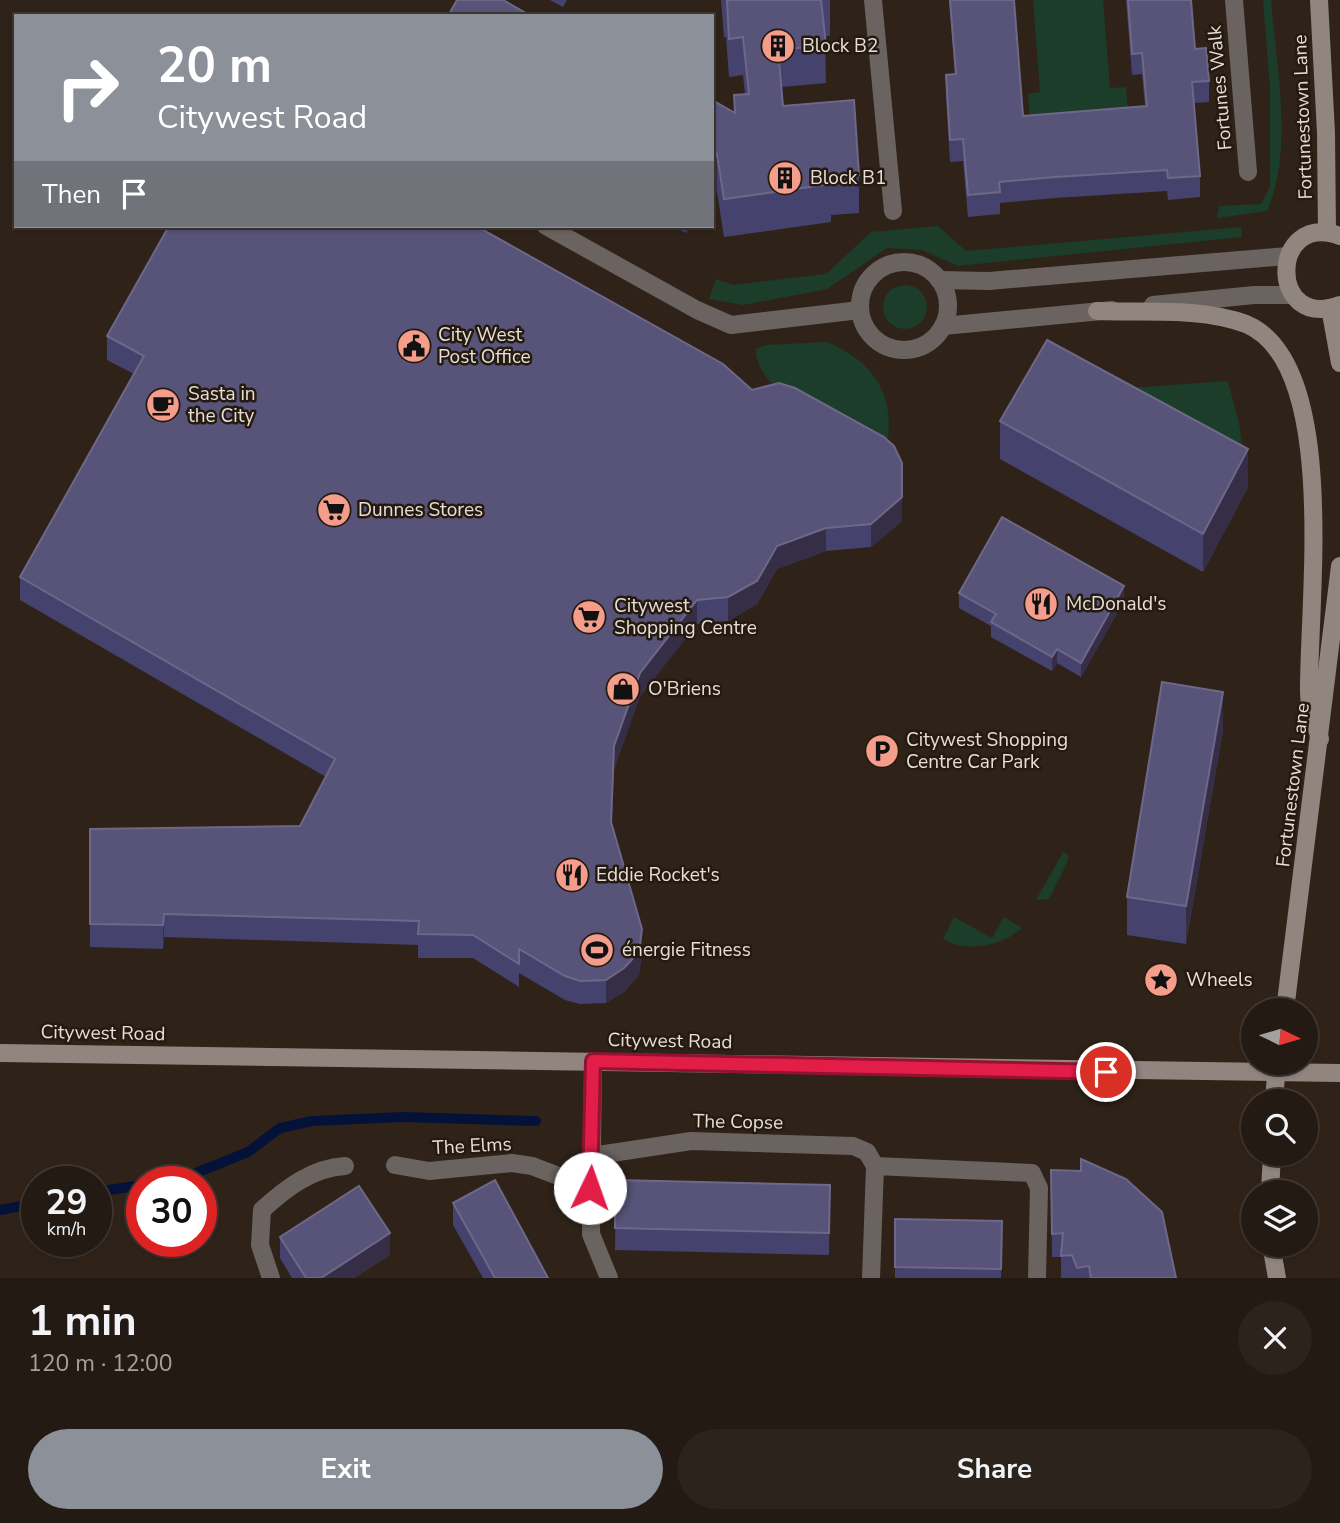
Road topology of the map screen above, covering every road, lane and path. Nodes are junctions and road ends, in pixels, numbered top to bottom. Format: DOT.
graph roads {
  1 [pos="873,0"];
  2 [pos="1234,0"];
  3 [pos="1319,0"];
  4 [pos="1248,172"];
  5 [pos="893,211"];
  6 [pos="550,228"];
  7 [pos="1333,234"];
  8 [pos="1287,256"];
  9 [pos="939,280"];
  10 [pos="1293,295"];
  11 [pos="1335,307"];
  12 [pos="860,310"];
  13 [pos="1097,311"];
  14 [pos="943,326"];
  15 [pos="1340,363"];
  16 [pos="1340,566"];
  17 [pos="1320,739"];
  18 [pos="1288,998"];
  19 [pos="0,1054"];
  20 [pos="593,1061"];
  21 [pos="1241,1067"];
  22 [pos="1318,1071"];
  23 [pos="1340,1073"];
  24 [pos="592,1156"];
  25 [pos="395,1164"];
  26 [pos="345,1166"];
  27 [pos="875,1166"];
  28 [pos="590,1182"];
  29 [pos="1273,1257"];
  30 [pos="271,1278"];
  31 [pos="609,1278"];
  32 [pos="871,1278"];
  33 [pos="1037,1278"];
  34 [pos="1277,1278"];
  1 -- 5 [label="street"];
  2 -- 4 [label="street, Fortunes Walk"];
  3 -- 7 [label="street, Fortunestown Lane"];
  6 -- 12 [label="street"];
  7 -- 8 [label="street, Fortunestown Lane"];
  8 -- 9 [label="street"];
  8 -- 10 [label="street"];
  9 -- 12 [label="street"];
  9 -- 14 [label="street"];
  10 -- 11 [label="street"];
  10 -- 13 [label="street"];
  11 -- 15 [label="street"];
  12 -- 14 [label="street"];
  13 -- 14 [label="street"];
  13 -- 17 [label="street"];
  16 -- 17 [label="street, Fortunestown Lane"];
  17 -- 18 [label="street, Fortunestown Lane"];
  19 -- 20 [label="street, Citywest Road"];
  20 -- 21 [label="street, Citywest Road"];
  20 -- 24 [label="street"];
  22 -- 23 [label="street, Citywest Road"];
  24 -- 27 [label="street, The Copse"];
  24 -- 28 [label="street"];
  25 -- 28 [label="street, The Elms"];
  26 -- 30 [label="street"];
  27 -- 32 [label="street"];
  27 -- 33 [label="street"];
  28 -- 31 [label="street"];
  29 -- 34 [label="street"];
}
